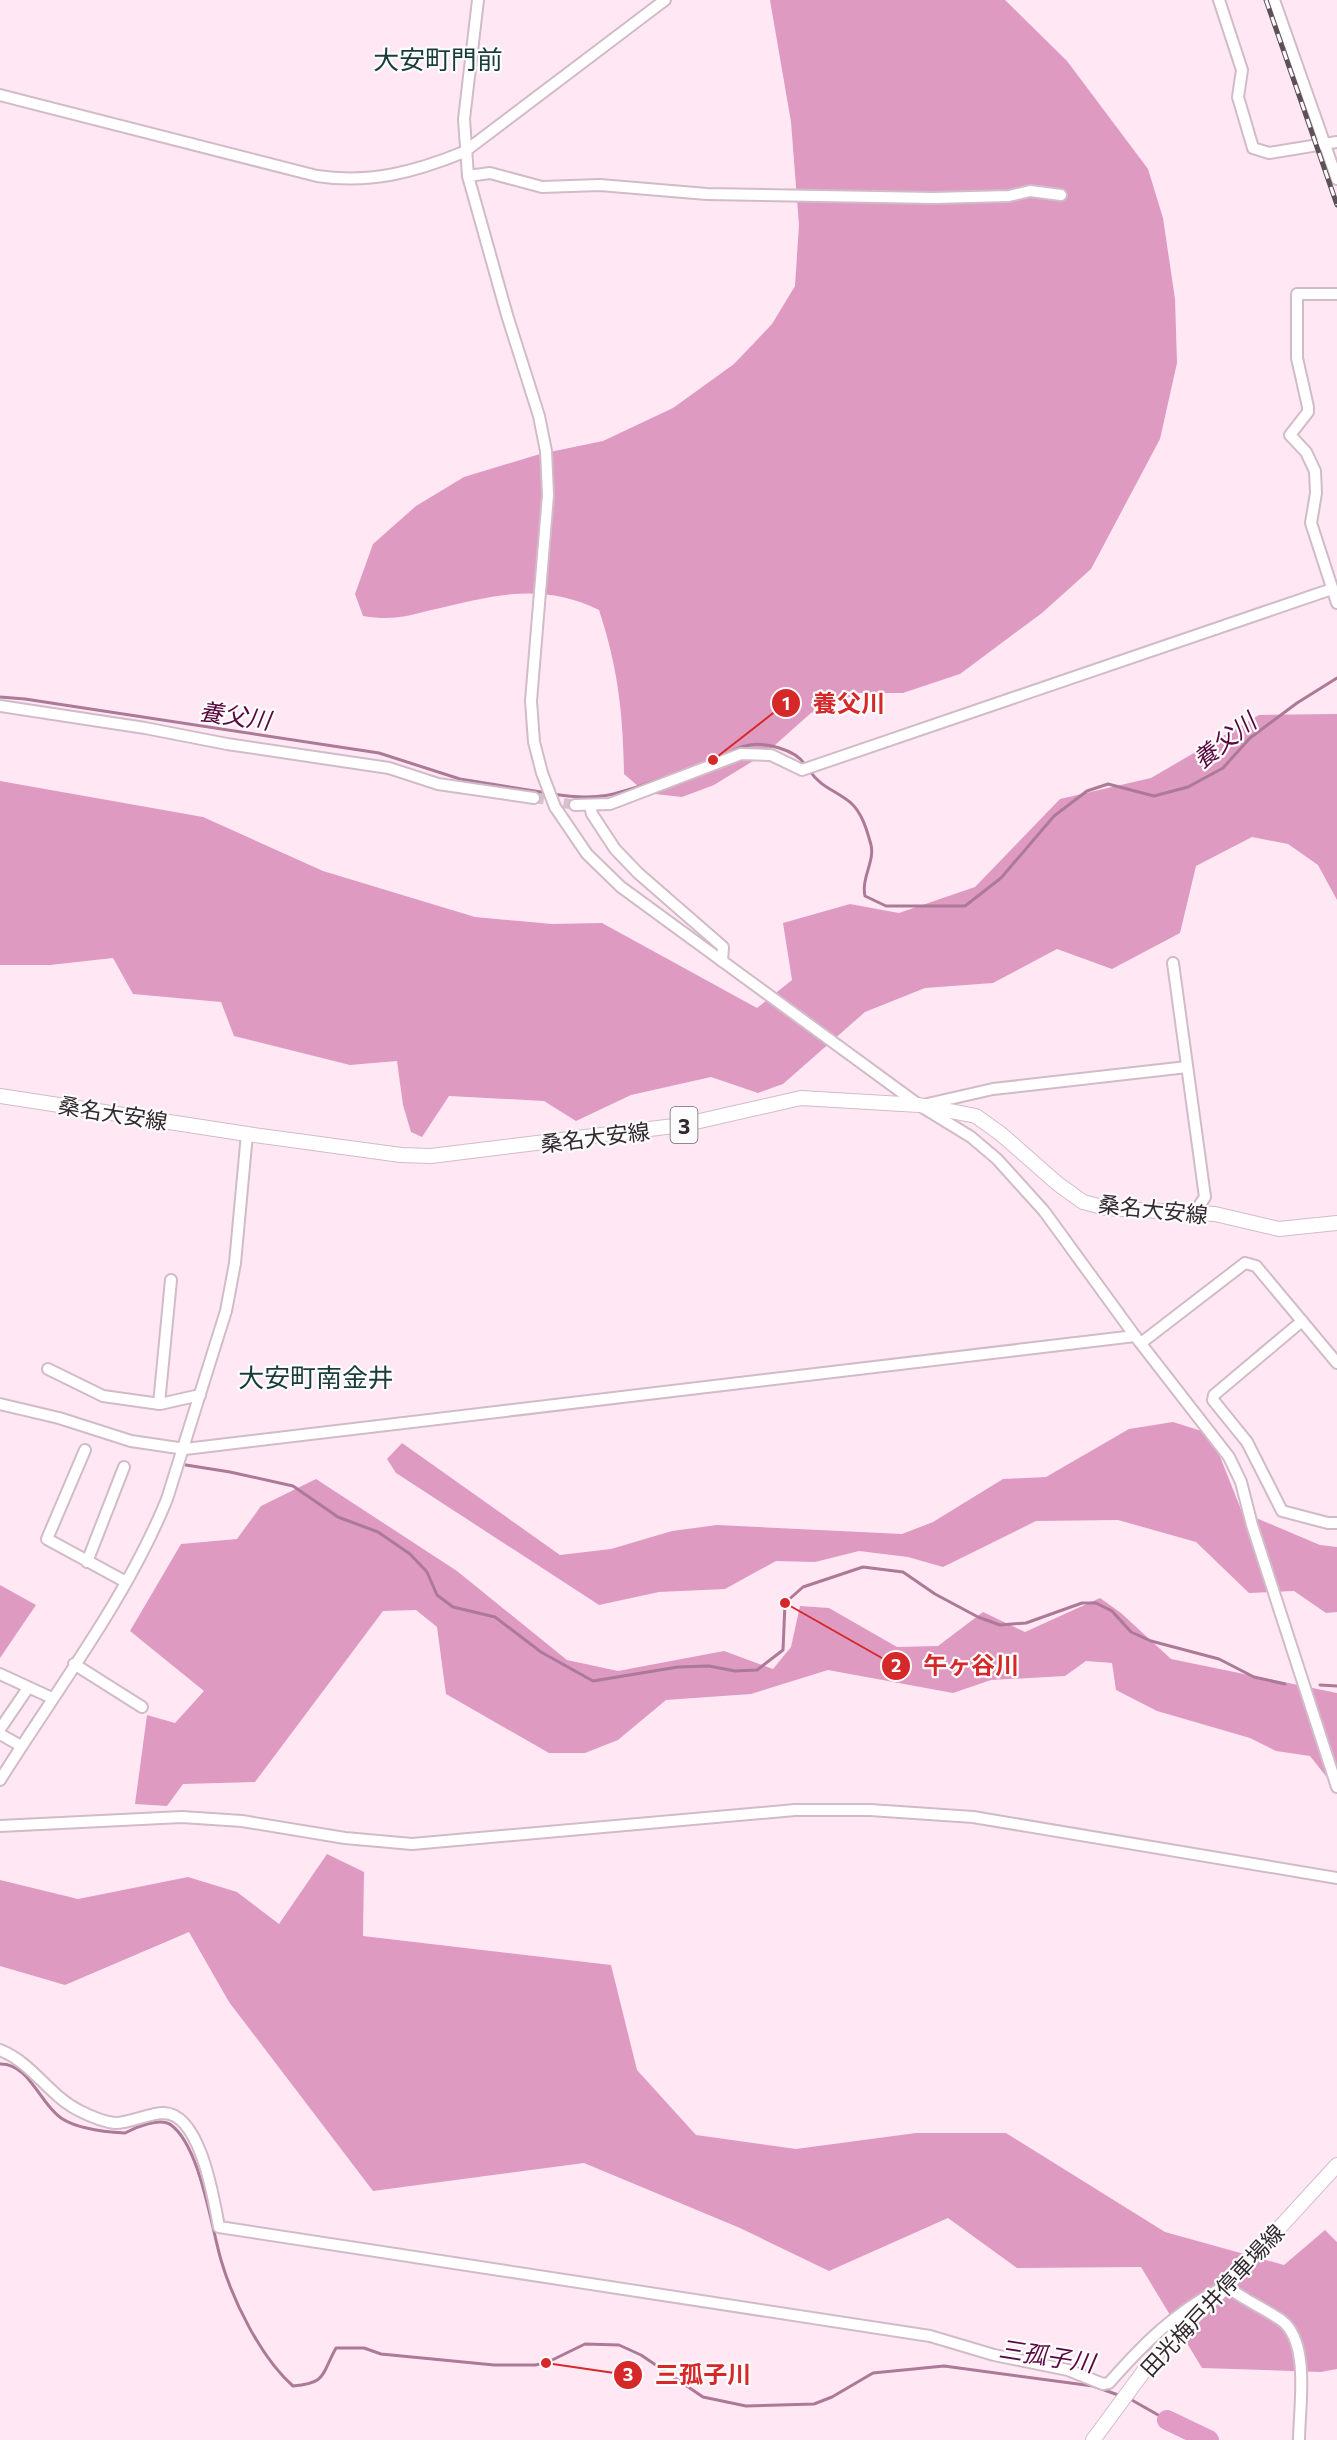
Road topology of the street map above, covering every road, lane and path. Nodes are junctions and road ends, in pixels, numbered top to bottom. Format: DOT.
graph roads {
  1 [pos="478,0"];
  2 [pos="665,0"];
  3 [pos="1219,0"];
  4 [pos="1274,0"];
  5 [pos="0,95"];
  6 [pos="1337,142"];
  7 [pos="1324,144"];
  8 [pos="464,152"];
  9 [pos="468,176"];
  10 [pos="1337,179"];
  11 [pos="1061,195"];
  12 [pos="1337,294"];
  13 [pos="1332,589"];
  14 [pos="1337,603"];
  15 [pos="0,706"];
  16 [pos="534,798"];
  17 [pos="575,805"];
  18 [pos="590,806"];
  19 [pos="722,962"];
  20 [pos="1173,963"];
  21 [pos="1187,1067"];
  22 [pos="0,1096"];
  23 [pos="919,1105"];
  24 [pos="247,1134"];
  25 [pos="1195,1212"];
  26 [pos="1337,1223"];
  27 [pos="171,1280"];
  28 [pos="1302,1321"];
  29 [pos="1138,1340"];
  30 [pos="1337,1363"];
  31 [pos="48,1369"];
  32 [pos="200,1395"];
  33 [pos="0,1404"];
  34 [pos="159,1404"];
  35 [pos="185,1449"];
  36 [pos="85,1450"];
  37 [pos="124,1467"];
  38 [pos="1337,1523"];
  39 [pos="87,1562"];
  40 [pos="126,1582"];
  41 [pos="74,1664"];
  42 [pos="0,1674"];
  43 [pos="28,1688"];
  44 [pos="52,1698"];
  45 [pos="142,1707"];
  46 [pos="0,1729"];
  47 [pos="0,1734"];
  48 [pos="21,1746"];
  49 [pos="0,1780"];
  50 [pos="1337,1787"];
  51 [pos="0,1826"];
  52 [pos="1337,1878"];
  53 [pos="0,2050"];
  54 [pos="1337,2166"];
  55 [pos="1226,2286"];
  56 [pos="1093,2440"];
  57 [pos="1299,2440"];
  1 -- 8 [label="street"];
  2 -- 8 [label="street"];
  3 -- 7 [label="street"];
  4 -- 7 [label="street"];
  5 -- 8 [label="street"];
  6 -- 7 [label="street"];
  7 -- 10 [label="street"];
  8 -- 9 [label="street"];
  9 -- 11 [label="street"];
  9 -- 19 [label="street, bridge"];
  12 -- 13 [label="street"];
  13 -- 14 [label="street"];
  13 -- 18 [label="street"];
  15 -- 16 [label="street"];
  17 -- 18 [label="street"];
  18 -- 19 [label="street"];
  19 -- 23 [label="street"];
  20 -- 21 [label="street"];
  21 -- 23 [label="street"];
  21 -- 25 [label="street"];
  22 -- 24 [label="main road, 桑名大安線 / 3"];
  23 -- 24 [label="main road, 桑名大安線 / 3"];
  23 -- 25 [label="main road, 桑名大安線 / 3"];
  23 -- 29 [label="street"];
  24 -- 32 [label="street"];
  25 -- 26 [label="main road, 桑名大安線 / 3"];
  27 -- 34 [label="street"];
  28 -- 29 [label="street"];
  28 -- 30 [label="street"];
  28 -- 38 [label="street"];
  29 -- 35 [label="street"];
  29 -- 50 [label="street"];
  31 -- 34 [label="street"];
  32 -- 34 [label="street"];
  32 -- 35 [label="street"];
  33 -- 35 [label="street"];
  35 -- 40 [label="street"];
  36 -- 39 [label="street"];
  37 -- 39 [label="street"];
  39 -- 40 [label="street"];
  40 -- 41 [label="street"];
  41 -- 44 [label="street"];
  41 -- 45 [label="street"];
  42 -- 43 [label="street"];
  43 -- 44 [label="street"];
  43 -- 46 [label="street"];
  44 -- 48 [label="street"];
  47 -- 48 [label="street"];
  48 -- 49 [label="street"];
  51 -- 52 [label="street"];
  53 -- 55 [label="street"];
  54 -- 55 [label="main road, 田光梅戸井停車場線"];
  55 -- 56 [label="main road, 田光梅戸井停車場線"];
  55 -- 57 [label="street"];
}
